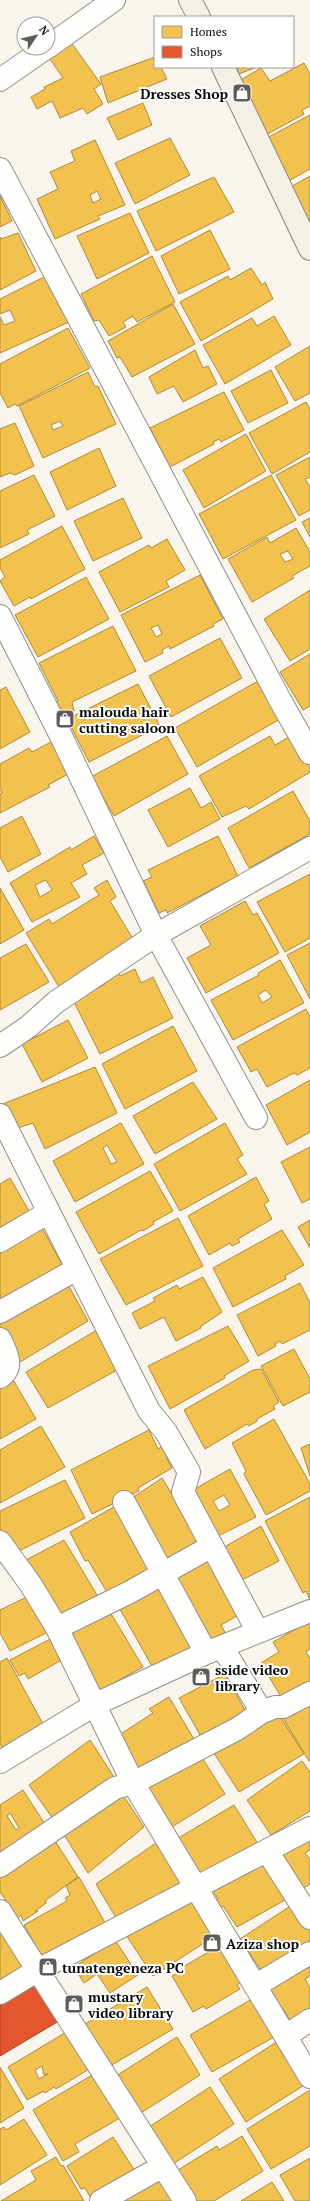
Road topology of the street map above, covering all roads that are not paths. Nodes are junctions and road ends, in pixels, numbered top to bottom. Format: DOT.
graph roads {
  1 [pos="114,0"];
  2 [pos="190,0"];
  3 [pos="198,16"];
  4 [pos="56,41"];
  5 [pos="34,56"];
  6 [pos="223,68"];
  7 [pos="0,80"];
  8 [pos="0,169"];
  9 [pos="310,249"];
  10 [pos="0,616"];
  11 [pos="310,753"];
  12 [pos="310,848"];
  13 [pos="156,935"];
  14 [pos="0,1046"];
  15 [pos="0,1115"];
  16 [pos="256,1118"];
  17 [pos="49,1212"];
  18 [pos="0,1241"];
  19 [pos="77,1269"];
  20 [pos="0,1312"];
  21 [pos="0,1339"];
  22 [pos="0,1377"];
  23 [pos="124,1502"];
  24 [pos="0,1542"];
  25 [pos="212,1546"];
  26 [pos="163,1574"];
  27 [pos="310,1611"];
  28 [pos="57,1628"];
  29 [pos="258,1632"];
  30 [pos="214,1650"];
  31 [pos="310,1693"];
  32 [pos="96,1704"];
  33 [pos="262,1712"];
  34 [pos="0,1762"];
  35 [pos="133,1783"];
  36 [pos="310,1828"];
  37 [pos="267,1851"];
  38 [pos="0,1866"];
  39 [pos="197,1889"];
  40 [pos="0,1911"];
  41 [pos="310,1918"];
  42 [pos="310,1953"];
  43 [pos="38,1970"];
  44 [pos="255,1986"];
  45 [pos="0,1993"];
  46 [pos="310,2020"];
  47 [pos="286,2036"];
  48 [pos="310,2076"];
  49 [pos="163,2166"];
  50 [pos="101,2201"];
  51 [pos="185,2201"];
  1 -- 4 [label="street"];
  2 -- 3 [label="main road"];
  5 -- 7 [label="street"];
  6 -- 9 [label="main road"];
  8 -- 11 [label="street"];
  10 -- 13 [label="street"];
  12 -- 13 [label="street"];
  13 -- 14 [label="street"];
  13 -- 16 [label="street"];
  15 -- 17 [label="street"];
  17 -- 18 [label="street"];
  17 -- 19 [label="street"];
  19 -- 20 [label="street"];
  19 -- 25 [label="street"];
  21 -- 22 [label="street"];
  23 -- 26 [label="street"];
  24 -- 28 [label="street"];
  25 -- 26 [label="street"];
  25 -- 29 [label="street"];
  26 -- 28 [label="street"];
  26 -- 30 [label="street"];
  27 -- 29 [label="street"];
  28 -- 32 [label="street"];
  29 -- 30 [label="street"];
  30 -- 32 [label="street"];
  30 -- 33 [label="street"];
  31 -- 33 [label="street"];
  32 -- 34 [label="street"];
  32 -- 35 [label="street"];
  33 -- 35 [label="street"];
  35 -- 38 [label="street"];
  35 -- 39 [label="street"];
  36 -- 37 [label="street"];
  37 -- 39 [label="street"];
  37 -- 41 [label="street"];
  39 -- 43 [label="street"];
  39 -- 44 [label="street"];
  40 -- 43 [label="street"];
  42 -- 44 [label="street"];
  43 -- 45 [label="street"];
  43 -- 49 [label="street"];
  44 -- 47 [label="street"];
  46 -- 47 [label="street"];
  47 -- 48 [label="street"];
  49 -- 50 [label="street"];
  49 -- 51 [label="street"];
}
